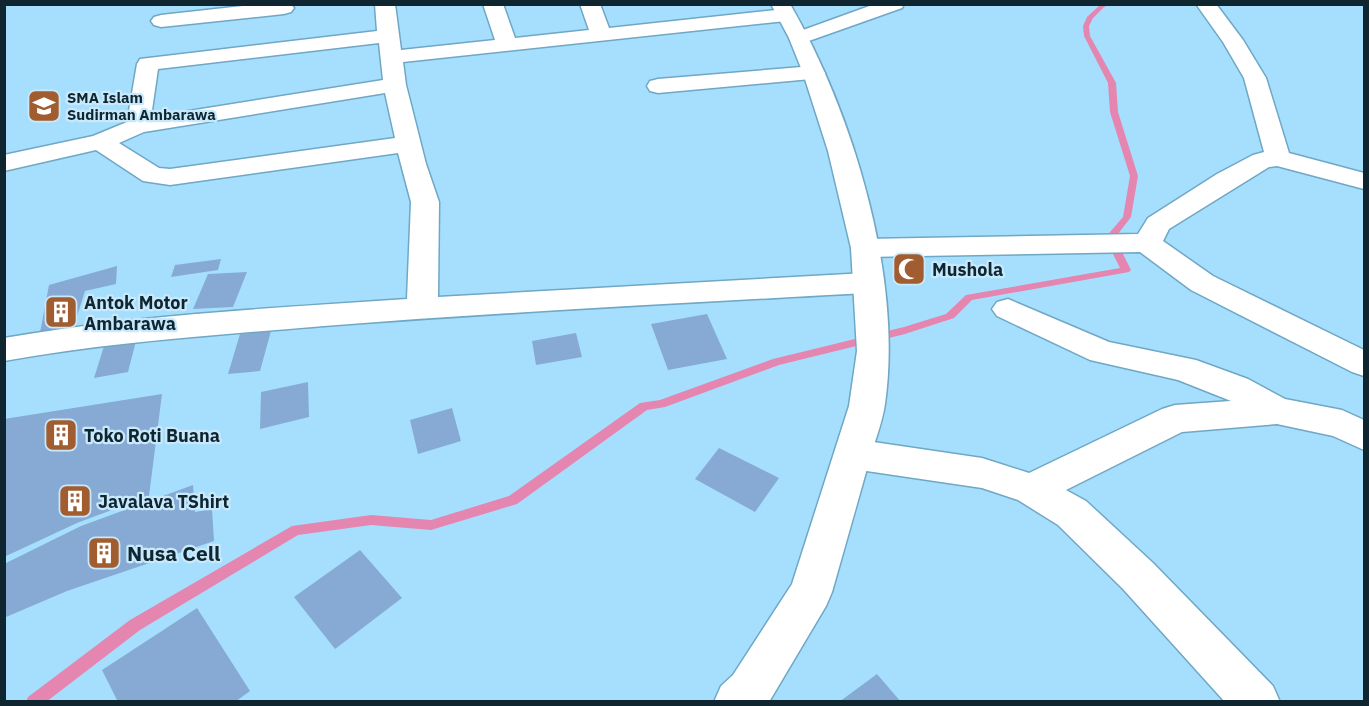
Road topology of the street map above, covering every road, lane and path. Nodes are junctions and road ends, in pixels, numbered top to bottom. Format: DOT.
graph roads {
  1 [pos="385,4"];
  2 [pos="493,4"];
  3 [pos="591,4"];
  4 [pos="895,4"];
  5 [pos="284,6"];
  6 [pos="1207,6"];
  7 [pos="164,13"];
  8 [pos="788,19"];
  9 [pos="602,34"];
  10 [pos="507,43"];
  11 [pos="390,46"];
  12 [pos="277,47"];
  13 [pos="148,64"];
  14 [pos="814,73"];
  15 [pos="395,86"];
  16 [pos="658,86"];
  17 [pos="138,126"];
  18 [pos="100,142"];
  19 [pos="410,144"];
  20 [pos="1278,158"];
  21 [pos="4,163"];
  22 [pos="1365,181"];
  23 [pos="1137,243"];
  24 [pos="865,248"];
  25 [pos="866,283"];
  26 [pos="422,308"];
  27 [pos="1008,309"];
  28 [pos="4,350"];
  29 [pos="1365,364"];
  30 [pos="1277,411"];
  31 [pos="1365,436"];
  32 [pos="853,454"];
  33 [pos="1031,489"];
  34 [pos="737,702"];
  35 [pos="1257,702"];
  1 -- 11 [label="street"];
  2 -- 10 [label="street"];
  3 -- 9 [label="street"];
  4 -- 8 [label="street"];
  5 -- 7 [label="street"];
  5 -- 12 [label="street"];
  6 -- 20 [label="street"];
  7 -- 13 [label="street"];
  8 -- 9 [label="street"];
  8 -- 14 [label="street"];
  9 -- 10 [label="street"];
  10 -- 11 [label="street"];
  11 -- 12 [label="street"];
  11 -- 15 [label="street"];
  12 -- 13 [label="street"];
  13 -- 17 [label="street"];
  14 -- 16 [label="street"];
  14 -- 24 [label="street"];
  15 -- 17 [label="street"];
  15 -- 19 [label="street"];
  17 -- 18 [label="street"];
  18 -- 19 [label="street"];
  18 -- 21 [label="street"];
  19 -- 26 [label="street"];
  20 -- 22 [label="street"];
  20 -- 23 [label="street"];
  23 -- 24 [label="street"];
  23 -- 29 [label="street"];
  24 -- 25 [label="street"];
  25 -- 26 [label="street"];
  25 -- 32 [label="street"];
  26 -- 28 [label="street"];
  27 -- 30 [label="street"];
  30 -- 31 [label="street"];
  30 -- 33 [label="street"];
  32 -- 33 [label="street"];
  32 -- 34 [label="street"];
  33 -- 35 [label="street"];
}
